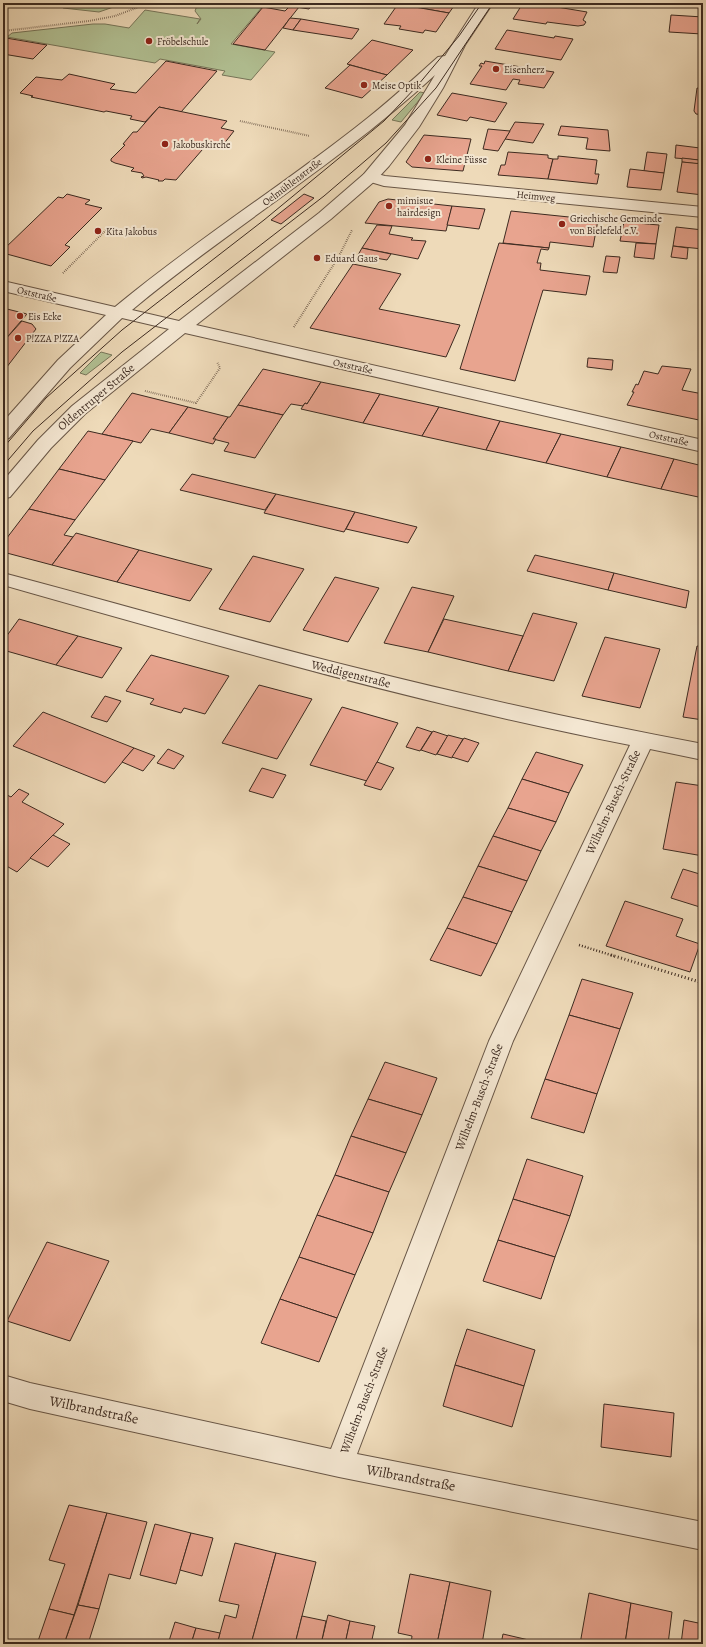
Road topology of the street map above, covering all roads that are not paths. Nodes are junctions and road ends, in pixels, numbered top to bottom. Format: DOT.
graph roads {
  1 [pos="486,3"];
  2 [pos="458,45"];
  3 [pos="370,177"];
  4 [pos="703,212"];
  5 [pos="3,286"];
  6 [pos="119,312"];
  7 [pos="181,327"];
  8 [pos="3,434"];
  9 [pos="703,446"];
  10 [pos="3,493"];
  11 [pos="3,579"];
  12 [pos="643,741"];
  13 [pos="703,752"];
  14 [pos="3,1388"];
  15 [pos="339,1464"];
  16 [pos="703,1536"];
  1 -- 2 [label="street, Oelmühlenstraße"];
  2 -- 3 [label="street, Oelmühlenstraße"];
  2 -- 6 [label="street, Oelmühlenstraße"];
  3 -- 4 [label="street, Heimweg"];
  3 -- 7 [label="street, Oelmühlenstraße"];
  5 -- 6 [label="street, Oststraße"];
  6 -- 7 [label="street, Oststraße"];
  6 -- 8 [label="street"];
  7 -- 9 [label="street, Oststraße"];
  7 -- 10 [label="street, Oldentruper Straße"];
  11 -- 12 [label="street, Weddigenstraße"];
  12 -- 13 [label="street, Weddigenstraße"];
  12 -- 15 [label="street, Wilhelm-Busch-Straße"];
  14 -- 15 [label="street, Wilbrandstraße"];
  15 -- 16 [label="street, Wilbrandstraße"];
}
